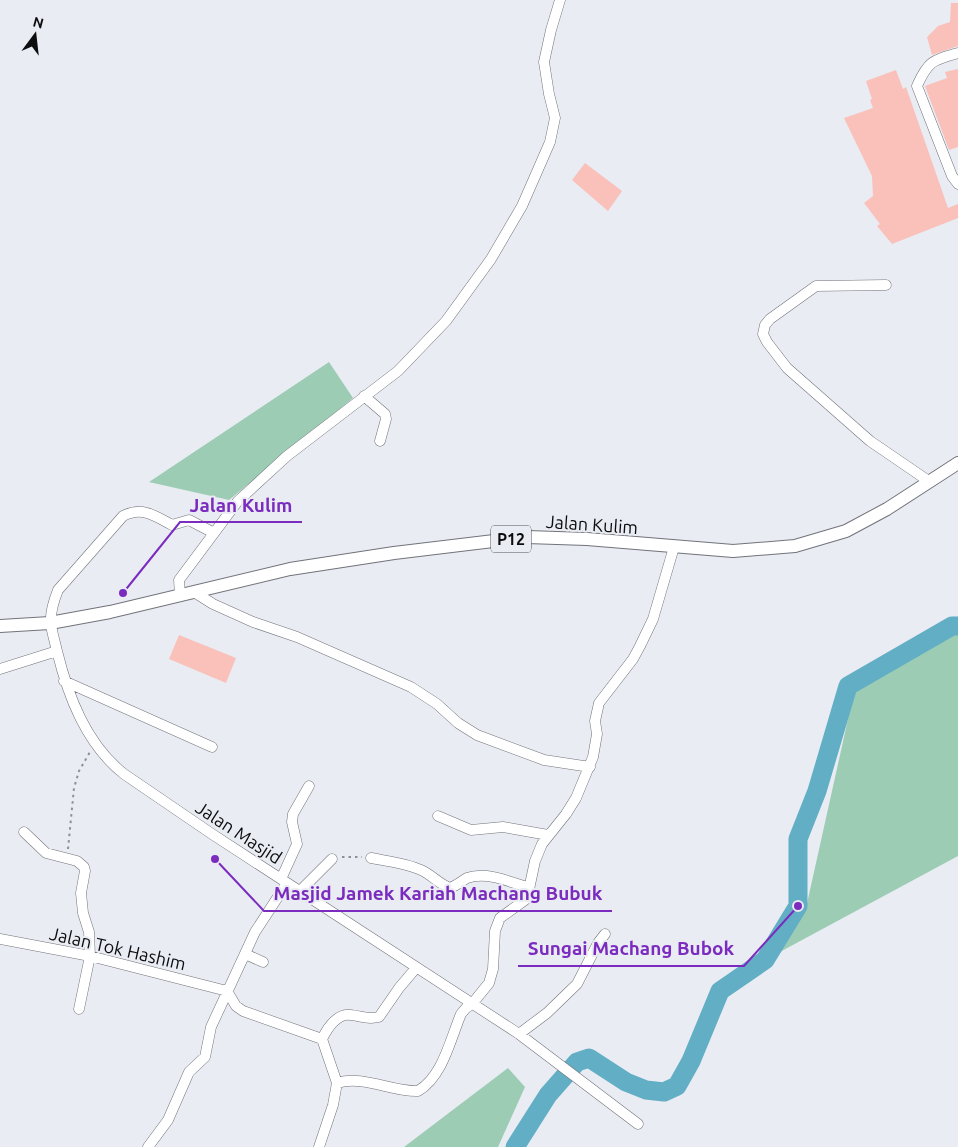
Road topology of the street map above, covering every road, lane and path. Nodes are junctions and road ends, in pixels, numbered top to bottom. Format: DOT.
graph roads {
  1 [pos="560,0"];
  2 [pos="958,53"];
  3 [pos="958,184"];
  4 [pos="886,284"];
  5 [pos="364,396"];
  6 [pos="380,441"];
  7 [pos="958,463"];
  8 [pos="930,482"];
  9 [pos="214,533"];
  10 [pos="674,547"];
  11 [pos="194,592"];
  12 [pos="180,595"];
  13 [pos="50,623"];
  14 [pos="0,626"];
  15 [pos="57,652"];
  16 [pos="0,669"];
  17 [pos="64,681"];
  18 [pos="96,743"];
  19 [pos="212,747"];
  20 [pos="590,767"];
  21 [pos="310,786"];
  22 [pos="438,816"];
  23 [pos="24,832"];
  24 [pos="548,835"];
  25 [pos="67,858"];
  26 [pos="371,858"];
  27 [pos="332,859"];
  28 [pos="284,881"];
  29 [pos="529,888"];
  30 [pos="300,892"];
  31 [pos="605,934"];
  32 [pos="0,939"];
  33 [pos="245,954"];
  34 [pos="90,956"];
  35 [pos="263,962"];
  36 [pos="416,968"];
  37 [pos="227,991"];
  38 [pos="472,1004"];
  39 [pos="80,1009"];
  40 [pos="519,1034"];
  41 [pos="322,1039"];
  42 [pos="337,1083"];
  43 [pos="638,1124"];
  44 [pos="148,1147"];
  45 [pos="319,1147"];
  1 -- 5 [label="street"];
  2 -- 3 [label="street"];
  4 -- 8 [label="street"];
  5 -- 6 [label="street"];
  5 -- 9 [label="street"];
  7 -- 8 [label="main road, Jalan Kulim / P12"];
  8 -- 10 [label="main road, Jalan Kulim / P12"];
  9 -- 12 [label="street"];
  9 -- 13 [label="street"];
  10 -- 11 [label="main road, Jalan Kulim / P12"];
  10 -- 20 [label="street"];
  11 -- 12 [label="main road, Jalan Kulim / P12"];
  11 -- 20 [label="street"];
  12 -- 13 [label="main road, Jalan Kulim / P12"];
  13 -- 14 [label="main road, Jalan Kulim / P12"];
  13 -- 15 [label="street, Jalan Masjid"];
  15 -- 16 [label="street"];
  15 -- 17 [label="street, Jalan Masjid"];
  17 -- 18 [label="street, Jalan Masjid"];
  17 -- 19 [label="street"];
  18 -- 25 [label="path"];
  18 -- 28 [label="street, Jalan Masjid"];
  20 -- 24 [label="street"];
  21 -- 28 [label="street"];
  22 -- 24 [label="street"];
  23 -- 25 [label="street"];
  24 -- 29 [label="street"];
  25 -- 34 [label="street"];
  26 -- 27 [label="path"];
  26 -- 29 [label="street"];
  27 -- 30 [label="street"];
  28 -- 30 [label="street, Jalan Masjid"];
  28 -- 33 [label="street"];
  29 -- 38 [label="street"];
  30 -- 36 [label="street, Jalan Masjid"];
  31 -- 40 [label="street"];
  32 -- 34 [label="street, Jalan Tok Hashim"];
  33 -- 35 [label="street"];
  33 -- 37 [label="street"];
  34 -- 37 [label="street, Jalan Tok Hashim"];
  34 -- 39 [label="street"];
  36 -- 38 [label="street, Jalan Masjid"];
  36 -- 41 [label="street"];
  37 -- 41 [label="street"];
  37 -- 44 [label="street"];
  38 -- 40 [label="street, Jalan Masjid"];
  38 -- 42 [label="street"];
  40 -- 43 [label="street, Jalan Masjid"];
  41 -- 42 [label="street"];
  42 -- 45 [label="street"];
}
